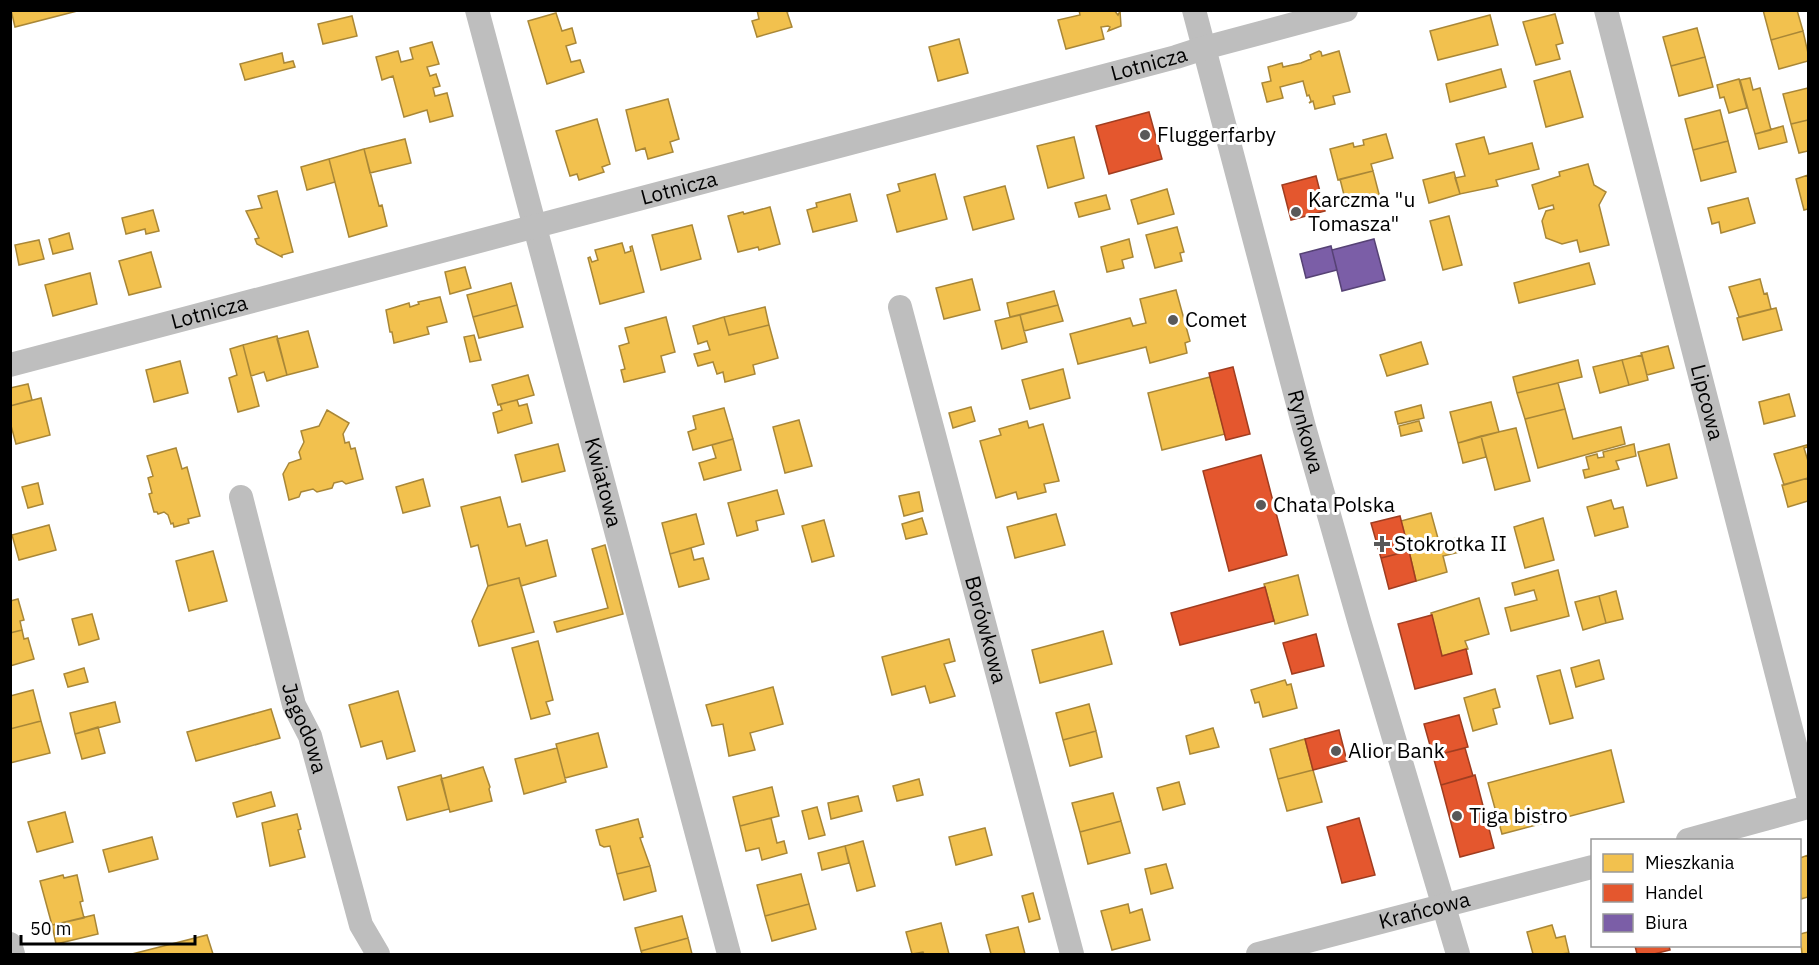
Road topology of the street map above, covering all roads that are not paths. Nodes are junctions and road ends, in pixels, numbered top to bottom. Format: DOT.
graph roads {
  1 [pos="477,10"];
  2 [pos="1194,10"];
  3 [pos="1346,10"];
  4 [pos="1606,10"];
  5 [pos="1204,48"];
  6 [pos="534,227"];
  7 [pos="900,307"];
  8 [pos="10,365"];
  9 [pos="241,497"];
  10 [pos="1809,795"];
  11 [pos="1809,807"];
  12 [pos="1692,839"];
  13 [pos="1591,868"];
  14 [pos="1444,906"];
  15 [pos="10,944"];
  16 [pos="13,954"];
  17 [pos="378,954"];
  18 [pos="729,954"];
  19 [pos="1071,954"];
  20 [pos="1258,954"];
  21 [pos="1458,954"];
  1 -- 6 [label="street, Kwiatowa"];
  2 -- 5 [label="street, Rynkowa"];
  3 -- 5 [label="street, Lotnicza"];
  4 -- 10 [label="street, Lipcowa"];
  5 -- 6 [label="street, Lotnicza"];
  5 -- 14 [label="street, Rynkowa"];
  6 -- 8 [label="street, Lotnicza"];
  6 -- 18 [label="street, Kwiatowa"];
  7 -- 19 [label="street, Borówkowa"];
  9 -- 17 [label="street, Jagodowa"];
  11 -- 12 [label="street"];
  13 -- 14 [label="street, Krańcowa"];
  14 -- 20 [label="street, Krańcowa"];
  14 -- 21 [label="street, Rynkowa"];
  15 -- 16 [label="street"];
}
